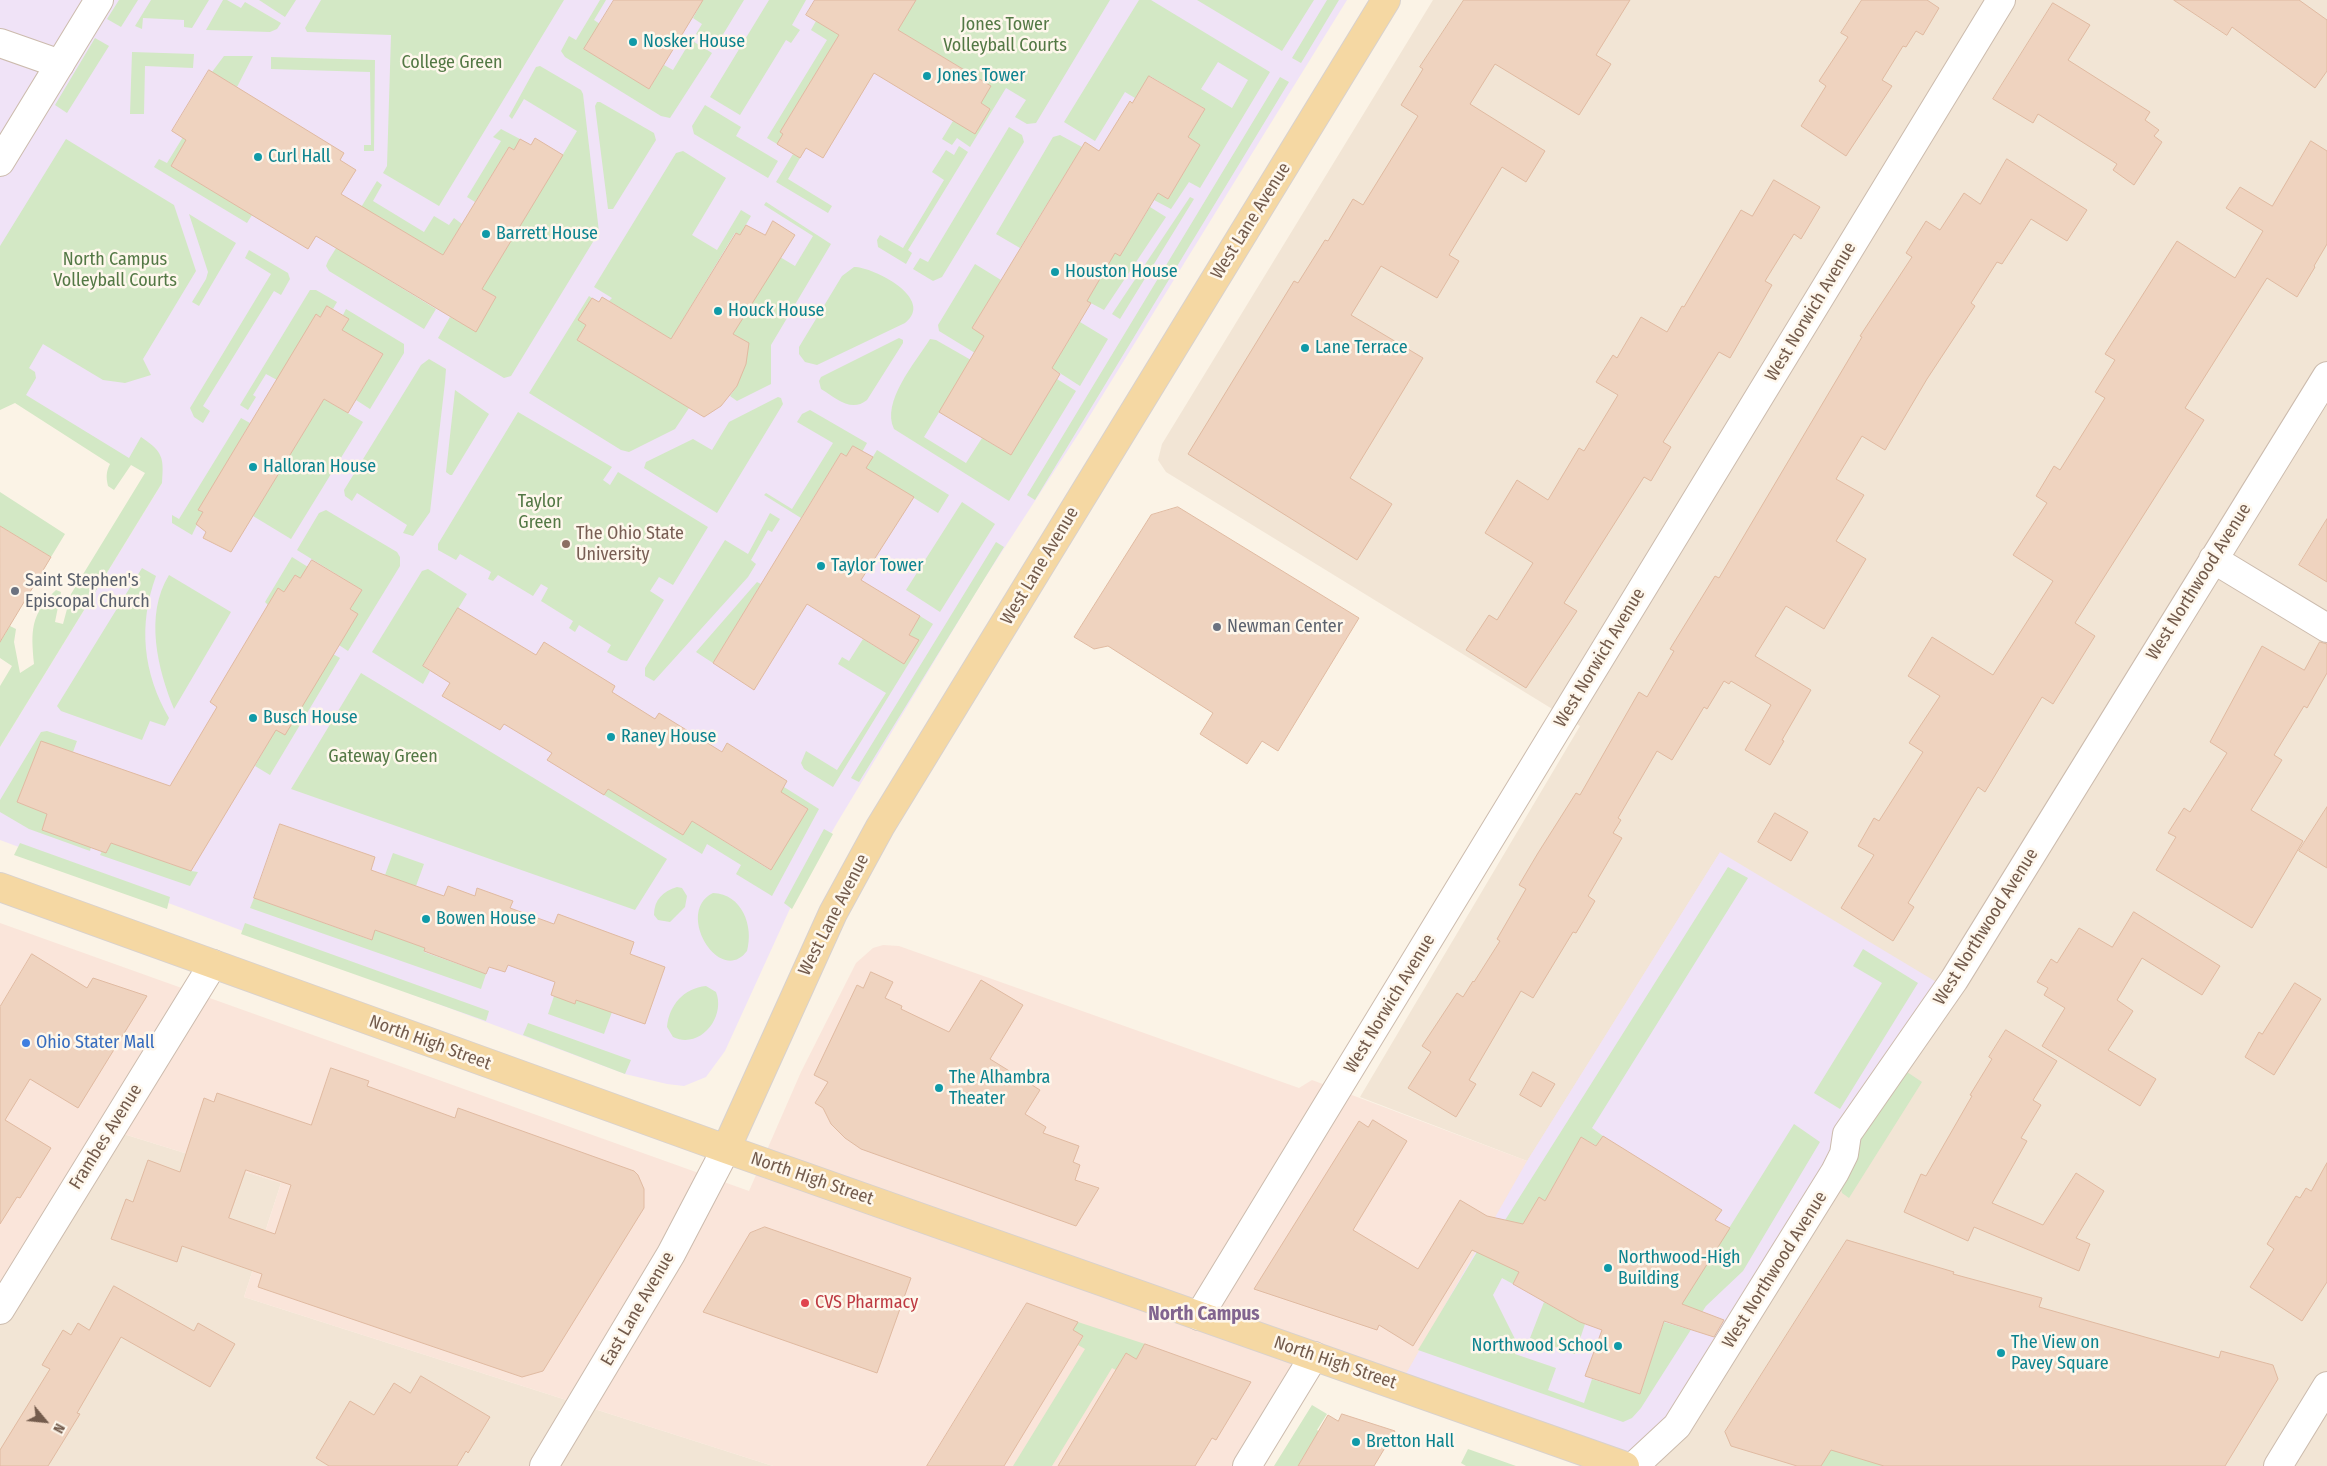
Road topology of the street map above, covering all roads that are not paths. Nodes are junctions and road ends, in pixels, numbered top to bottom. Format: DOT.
graph roads {
  1 [pos="99,0"];
  2 [pos="1386,0"];
  3 [pos="2002,0"];
  4 [pos="0,42"];
  5 [pos="60,64"];
  6 [pos="0,162"];
  7 [pos="2327,376"];
  8 [pos="2213,560"];
  9 [pos="2327,628"];
  10 [pos="0,887"];
  11 [pos="213,964"];
  12 [pos="726,1149"];
  13 [pos="0,1310"];
  14 [pos="1199,1316"];
  15 [pos="1314,1356"];
  16 [pos="2327,1386"];
  17 [pos="544,1466"];
  18 [pos="1247,1466"];
  19 [pos="1625,1466"];
  20 [pos="1634,1466"];
  21 [pos="2278,1466"];
  1 -- 5 [label="street"];
  2 -- 12 [label="main road, West Lane Avenue"];
  3 -- 14 [label="street, West Norwich Avenue"];
  4 -- 5 [label="street"];
  5 -- 6 [label="street"];
  7 -- 8 [label="street, West Northwood Avenue"];
  8 -- 9 [label="street"];
  8 -- 20 [label="street, West Northwood Avenue"];
  10 -- 11 [label="main road, North High Street"];
  11 -- 12 [label="main road, North High Street"];
  11 -- 13 [label="street, Frambes Avenue"];
  12 -- 14 [label="main road, North High Street"];
  12 -- 17 [label="street, East Lane Avenue"];
  14 -- 15 [label="main road, North High Street"];
  15 -- 18 [label="street"];
  15 -- 19 [label="main road, North High Street"];
  16 -- 21 [label="street"];
}
